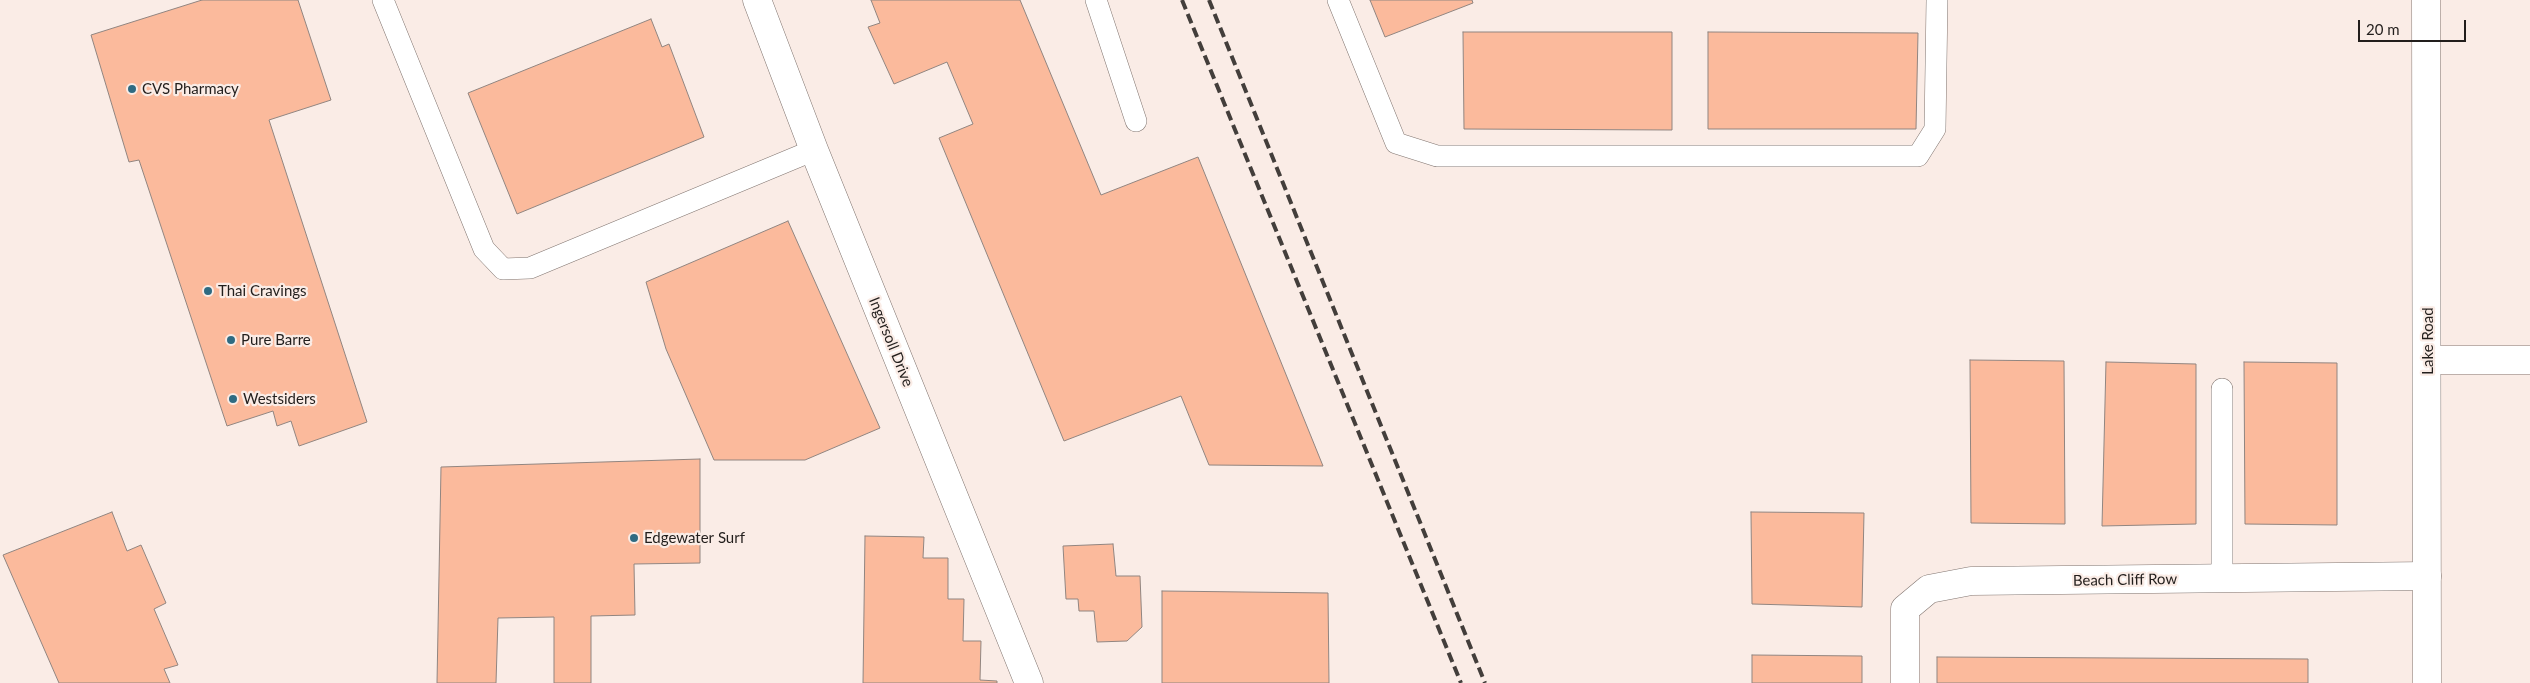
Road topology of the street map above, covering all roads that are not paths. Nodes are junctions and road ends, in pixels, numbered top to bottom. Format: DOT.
graph roads {
  1 [pos="383,0"];
  2 [pos="757,0"];
  3 [pos="1096,0"];
  4 [pos="1338,0"];
  5 [pos="1938,0"];
  6 [pos="2426,0"];
  7 [pos="1136,121"];
  8 [pos="814,150"];
  9 [pos="2428,360"];
  10 [pos="2530,360"];
  11 [pos="2222,388"];
  12 [pos="2427,576"];
  13 [pos="2222,578"];
  14 [pos="1028,683"];
  15 [pos="1905,683"];
  16 [pos="2427,683"];
  1 -- 8 [label="lane"];
  2 -- 8 [label="street, Ingersoll Drive"];
  3 -- 7 [label="lane"];
  4 -- 5 [label="lane"];
  6 -- 9 [label="street, Lake Road"];
  8 -- 14 [label="street, Ingersoll Drive"];
  9 -- 10 [label="street"];
  9 -- 12 [label="street, Lake Road"];
  11 -- 13 [label="lane"];
  12 -- 13 [label="street, Beach Cliff Row"];
  12 -- 16 [label="street, Lake Road"];
  13 -- 15 [label="street, Beach Cliff Row"];
}
